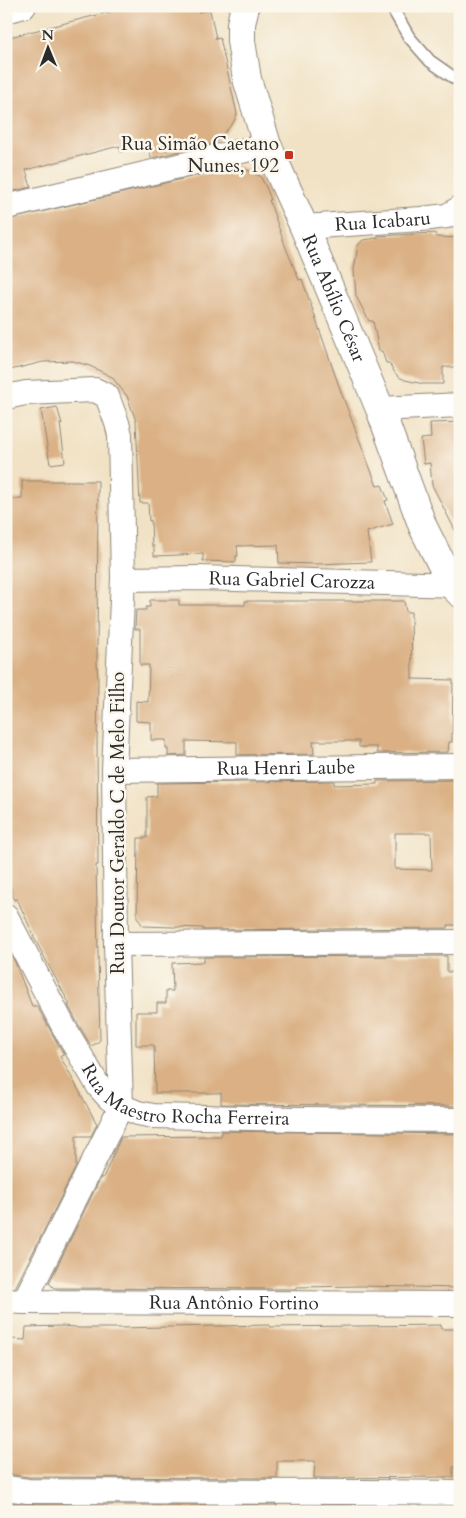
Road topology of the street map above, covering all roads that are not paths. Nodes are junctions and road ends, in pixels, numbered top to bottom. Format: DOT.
graph roads {
  1 [pos="24,6"];
  2 [pos="245,6"];
  3 [pos="391,6"];
  4 [pos="6,11"];
  5 [pos="460,82"];
  6 [pos="267,145"];
  7 [pos="6,207"];
  8 [pos="456,214"];
  9 [pos="304,227"];
  10 [pos="6,397"];
  11 [pos="460,405"];
  12 [pos="380,409"];
  13 [pos="122,579"];
  14 [pos="457,588"];
  15 [pos="460,766"];
  16 [pos="114,770"];
  17 [pos="6,916"];
  18 [pos="460,942"];
  19 [pos="116,944"];
  20 [pos="121,1106"];
  21 [pos="460,1120"];
  22 [pos="15,1301"];
  23 [pos="460,1304"];
  24 [pos="6,1488"];
  25 [pos="460,1493"];
  1 -- 4 [label="street"];
  2 -- 6 [label="main road, Rua Abílio César"];
  3 -- 5 [label="lane"];
  6 -- 7 [label="street"];
  6 -- 9 [label="main road, Rua Abílio César"];
  8 -- 9 [label="street, Rua Icabaru"];
  9 -- 12 [label="main road, Rua Abílio César"];
  10 -- 13 [label="street, Rua Doutor Geraldo C de Melo Filho"];
  11 -- 12 [label="street"];
  12 -- 14 [label="main road, Rua Abílio César"];
  13 -- 14 [label="street, Rua Gabriel Carozza"];
  13 -- 16 [label="street, Rua Doutor Geraldo C de Melo Filho"];
  15 -- 16 [label="street, Rua Henri Laube"];
  16 -- 19 [label="street, Rua Doutor Geraldo C de Melo Filho"];
  17 -- 20 [label="street, Rua Maestro Rocha Ferreira"];
  18 -- 19 [label="street"];
  19 -- 20 [label="street, Rua Doutor Geraldo C de Melo Filho"];
  20 -- 21 [label="street, Rua Maestro Rocha Ferreira"];
  20 -- 22 [label="street, Rua Doutor Geraldo C de Melo Filho"];
  22 -- 23 [label="street, Rua Antônio Fortino"];
  24 -- 25 [label="street"];
}
